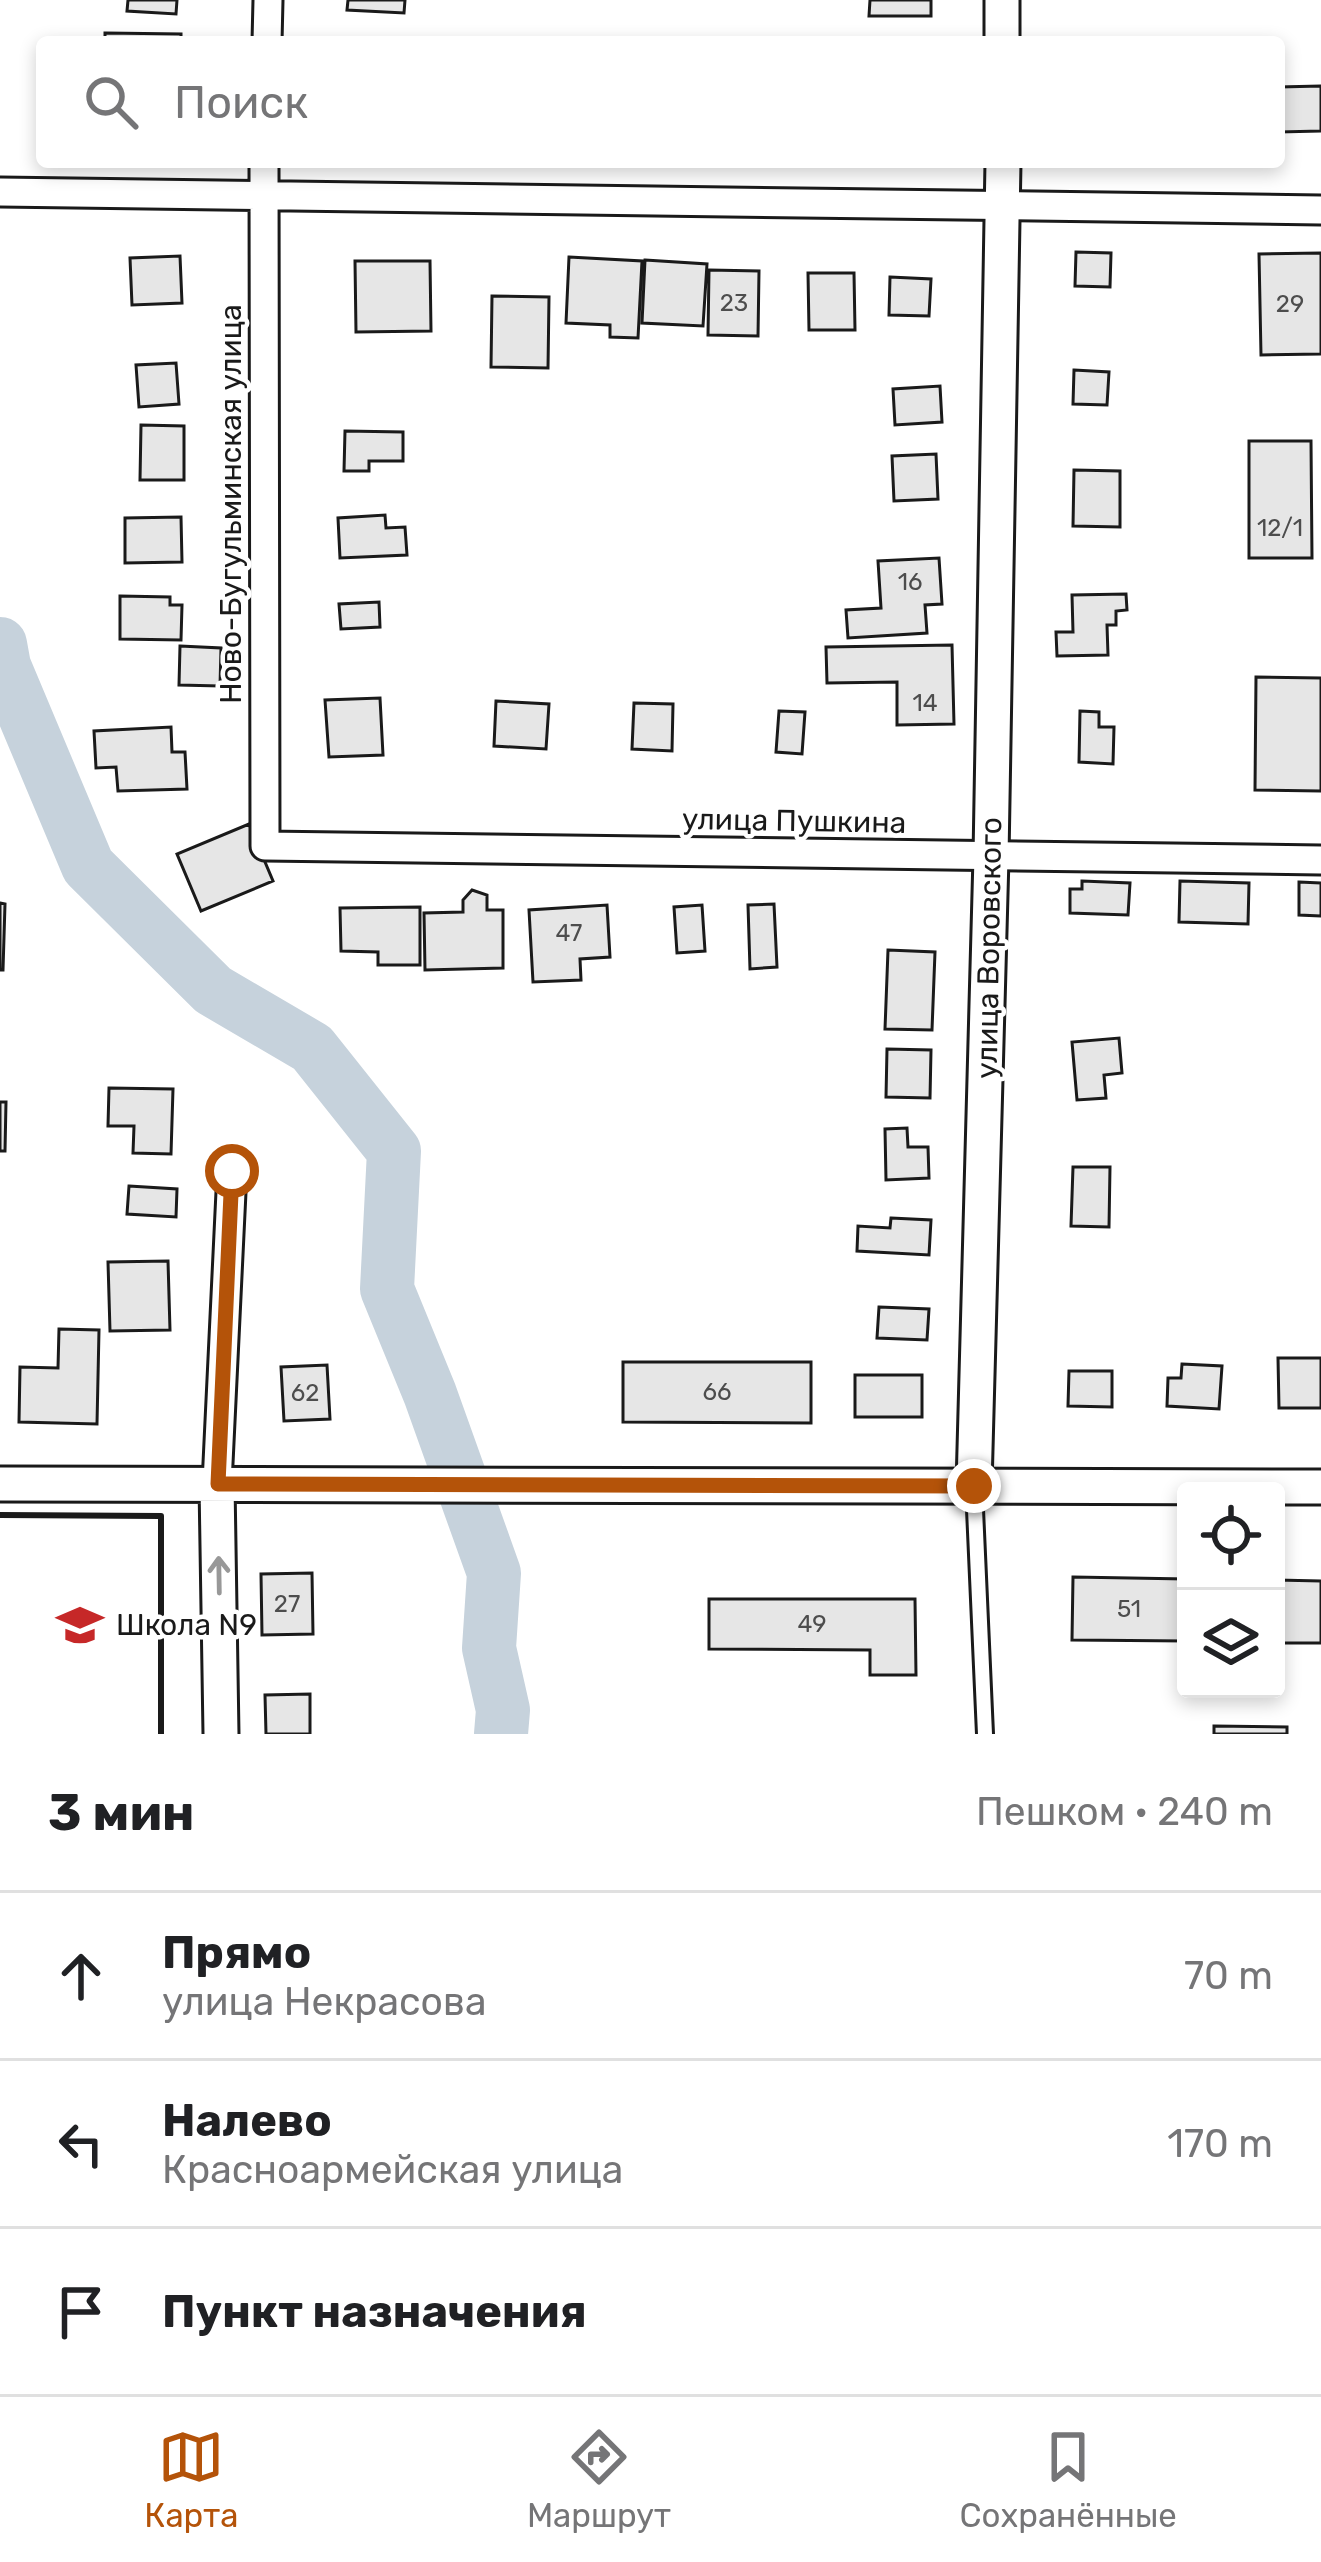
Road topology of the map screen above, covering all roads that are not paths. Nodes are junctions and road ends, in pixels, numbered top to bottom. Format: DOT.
graph roads {
  1 [pos="268,0"];
  2 [pos="1002,0"];
  3 [pos="267,36"];
  4 [pos="1002,36"];
  5 [pos="264,168"];
  6 [pos="1003,168"];
  7 [pos="0,192"];
  8 [pos="263,194"];
  9 [pos="1003,206"];
  10 [pos="1321,210"];
  11 [pos="265,846"];
  12 [pos="992,856"];
  13 [pos="1321,860"];
  14 [pos="232,1171"];
  15 [pos="0,1484"];
  16 [pos="218,1484"];
  17 [pos="974,1486"];
  18 [pos="1321,1487"];
  19 [pos="221,1734"];
  20 [pos="985,1734"];
  1 -- 3 [label="street"];
  2 -- 4 [label="street"];
  5 -- 8 [label="street, Ново-Бугульминская улица"];
  6 -- 9 [label="street, улица Воровского"];
  7 -- 8 [label="street"];
  8 -- 9 [label="street"];
  8 -- 11 [label="street, Ново-Бугульминская улица"];
  9 -- 10 [label="street"];
  9 -- 12 [label="street, улица Воровского"];
  11 -- 12 [label="street, улица Пушкина"];
  12 -- 13 [label="street, улица Пушкина"];
  12 -- 17 [label="street, улица Воровского"];
  14 -- 16 [label="street"];
  15 -- 16 [label="street"];
  16 -- 17 [label="street"];
  19 -- 16 [label="street, one-way"];
  17 -- 18 [label="street"];
  17 -- 20 [label="lane, улица Воровского"];
}
